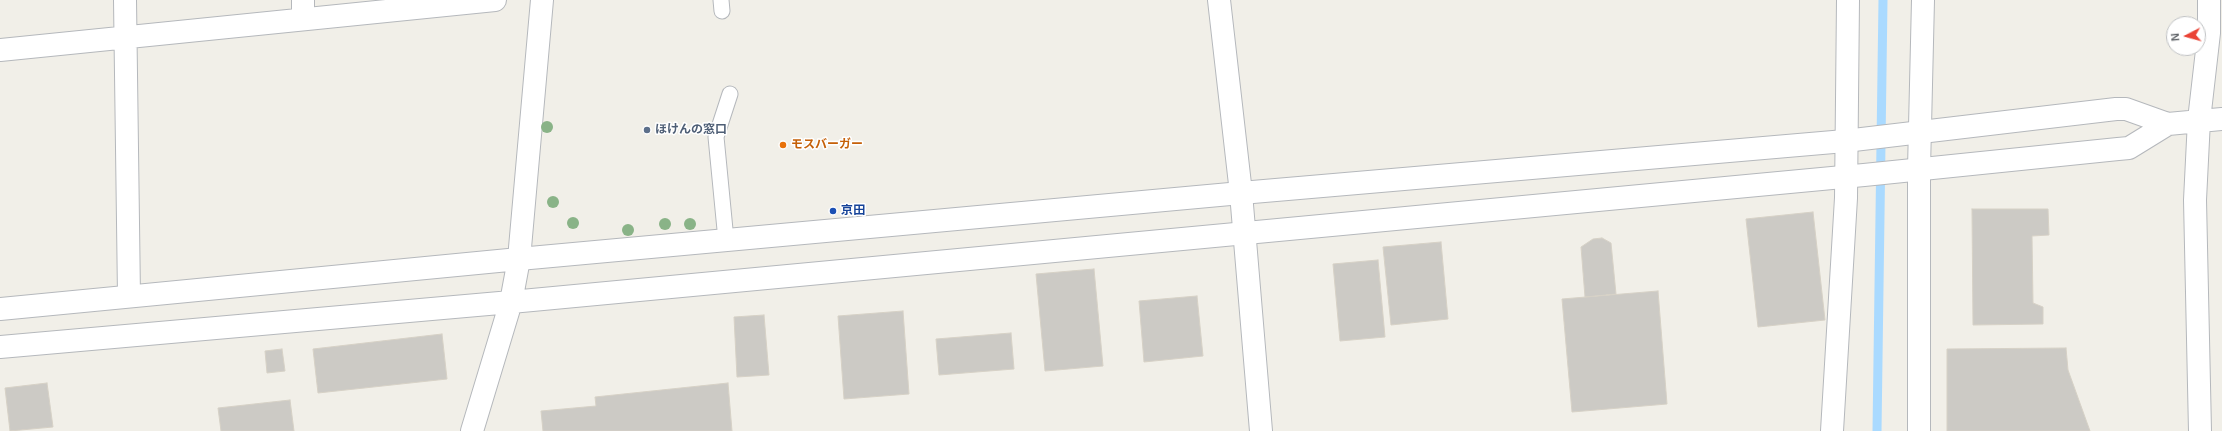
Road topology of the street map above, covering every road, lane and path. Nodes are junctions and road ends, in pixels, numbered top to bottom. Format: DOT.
graph roads {
  1 [pos="124,0"];
  2 [pos="495,0"];
  3 [pos="542,0"];
  4 [pos="1219,0"];
  5 [pos="1848,0"];
  6 [pos="1923,0"];
  7 [pos="2209,0"];
  8 [pos="303,10"];
  9 [pos="124,37"];
  10 [pos="0,50"];
  11 [pos="730,94"];
  12 [pos="2222,119"];
  13 [pos="2200,120"];
  14 [pos="2168,124"];
  15 [pos="1912,134"];
  16 [pos="1853,140"];
  17 [pos="1911,170"];
  18 [pos="1855,176"];
  19 [pos="1241,193"];
  20 [pos="1245,233"];
  21 [pos="726,240"];
  22 [pos="519,258"];
  23 [pos="129,296"];
  24 [pos="511,302"];
  25 [pos="0,309"];
  26 [pos="0,347"];
  27 [pos="472,431"];
  28 [pos="1261,431"];
  29 [pos="1832,431"];
  30 [pos="1919,431"];
  31 [pos="2200,431"];
  1 -- 9 [label="street"];
  2 -- 8 [label="street"];
  3 -- 22 [label="street"];
  4 -- 19 [label="street"];
  5 -- 16 [label="street"];
  6 -- 15 [label="street"];
  7 -- 13 [label="street"];
  8 -- 9 [label="street"];
  9 -- 10 [label="street"];
  9 -- 23 [label="street"];
  11 -- 21 [label="lane"];
  12 -- 13 [label="street"];
  13 -- 14 [label="street"];
  13 -- 31 [label="street"];
  14 -- 15 [label="street"];
  14 -- 17 [label="street"];
  15 -- 16 [label="street"];
  15 -- 17 [label="street"];
  16 -- 18 [label="street"];
  16 -- 19 [label="street"];
  17 -- 18 [label="street"];
  17 -- 30 [label="street"];
  18 -- 20 [label="street"];
  18 -- 29 [label="street"];
  19 -- 20 [label="street"];
  19 -- 21 [label="street"];
  20 -- 24 [label="street"];
  20 -- 28 [label="street"];
  21 -- 22 [label="street"];
  22 -- 23 [label="street"];
  22 -- 24 [label="street"];
  23 -- 25 [label="street"];
  24 -- 26 [label="street"];
  24 -- 27 [label="street"];
}
